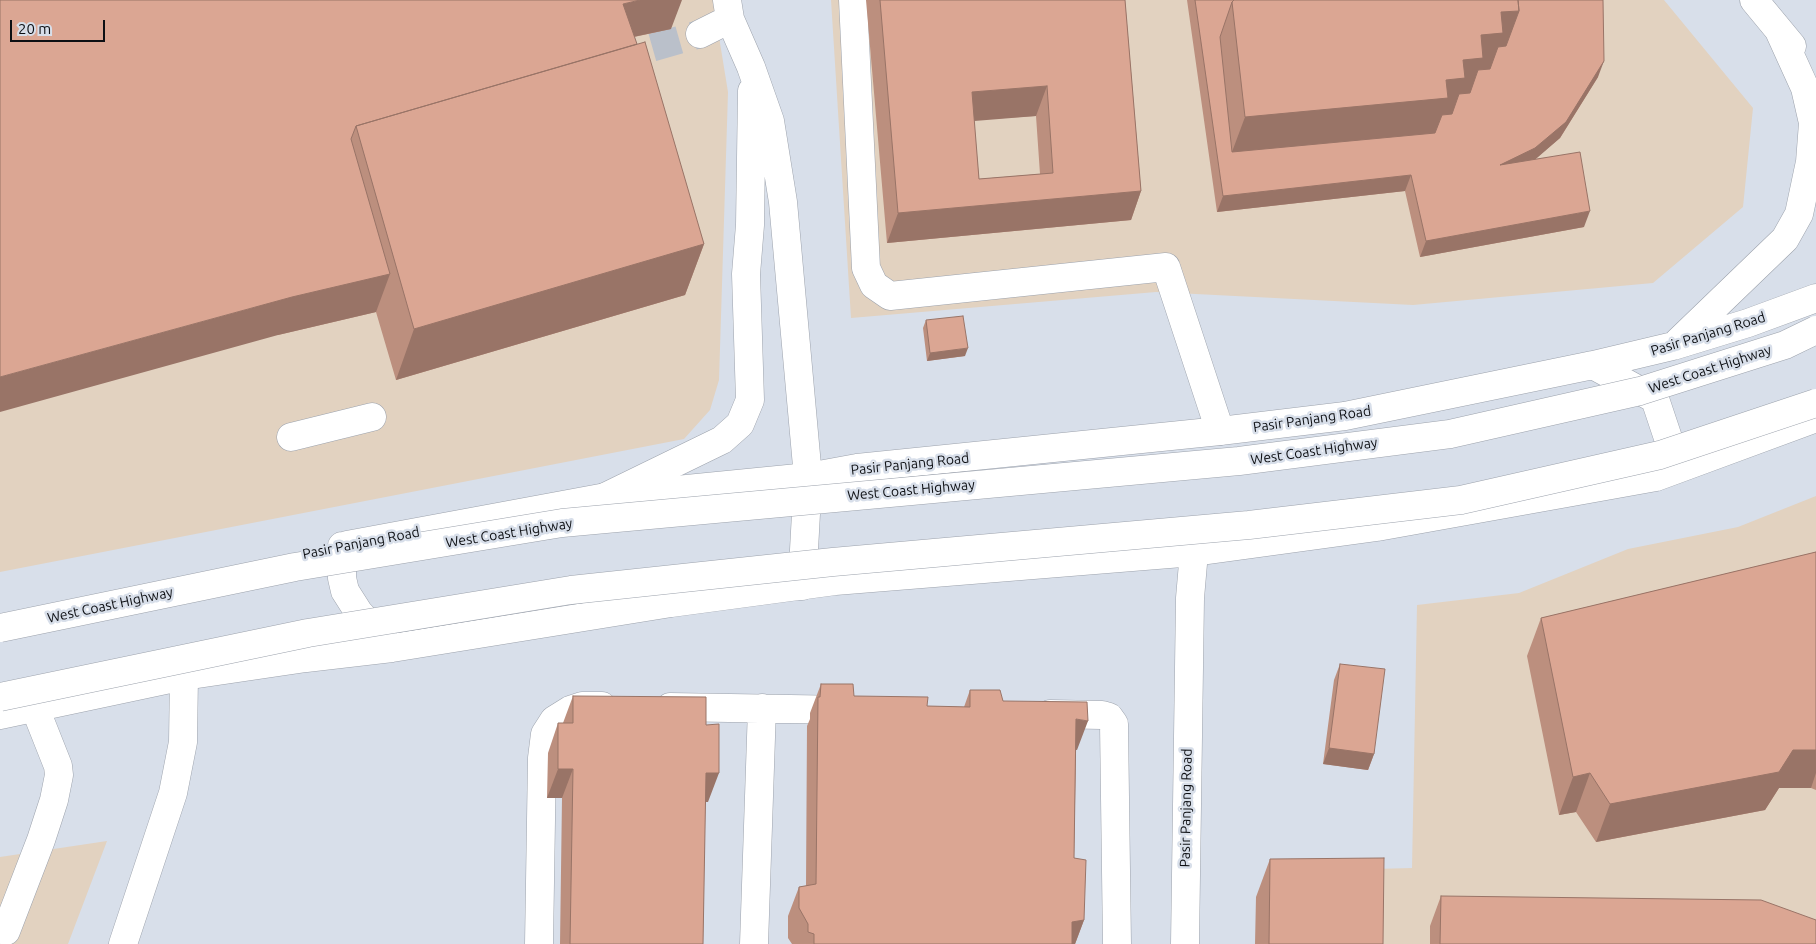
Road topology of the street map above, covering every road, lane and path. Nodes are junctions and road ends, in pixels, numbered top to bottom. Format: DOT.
graph roads {
  1 [pos="853,0"];
  2 [pos="1754,0"];
  3 [pos="729,9"];
  4 [pos="1780,32"];
  5 [pos="700,34"];
  6 [pos="751,67"];
  7 [pos="1816,74"];
  8 [pos="1816,298"];
  9 [pos="1816,330"];
  10 [pos="1673,346"];
  11 [pos="1593,365"];
  12 [pos="1816,403"];
  13 [pos="372,417"];
  14 [pos="1816,418"];
  15 [pos="1220,431"];
  16 [pos="291,437"];
  17 [pos="1678,468"];
  18 [pos="808,478"];
  19 [pos="606,497"];
  20 [pos="342,546"];
  21 [pos="1194,552"];
  22 [pos="802,586"];
  23 [pos="0,622"];
  24 [pos="0,628"];
  25 [pos="392,648"];
  26 [pos="184,676"];
  27 [pos="0,696"];
  28 [pos="35,708"];
  29 [pos="762,708"];
  30 [pos="872,710"];
  31 [pos="1022,713"];
  32 [pos="0,715"];
  33 [pos="7,935"];
  34 [pos="123,944"];
  35 [pos="539,944"];
  36 [pos="754,944"];
  37 [pos="1117,944"];
  38 [pos="1185,944"];
  1 -- 15 [label="main road"];
  2 -- 4 [label="main road"];
  3 -- 5 [label="main road"];
  3 -- 6 [label="main road"];
  4 -- 7 [label="main road"];
  4 -- 10 [label="main road"];
  6 -- 18 [label="main road"];
  6 -- 19 [label="main road"];
  8 -- 10 [label="main road, Pasir Panjang Road"];
  9 -- 24 [label="main road, West Coast Highway, bridge"];
  10 -- 11 [label="main road, Pasir Panjang Road"];
  11 -- 15 [label="main road, Pasir Panjang Road"];
  11 -- 17 [label="main road"];
  12 -- 27 [label="main road, bridge"];
  13 -- 16 [label="main road"];
  14 -- 17 [label="main road"];
  15 -- 18 [label="main road, Pasir Panjang Road"];
  17 -- 21 [label="main road"];
  18 -- 19 [label="main road, Pasir Panjang Road"];
  18 -- 22 [label="main road"];
  19 -- 20 [label="main road, Pasir Panjang Road"];
  20 -- 23 [label="main road, Pasir Panjang Road"];
  20 -- 25 [label="main road"];
  21 -- 22 [label="main road"];
  21 -- 38 [label="main road, Pasir Panjang Road"];
  22 -- 25 [label="main road"];
  25 -- 26 [label="main road"];
  26 -- 28 [label="main road"];
  26 -- 34 [label="main road"];
  28 -- 32 [label="main road"];
  28 -- 33 [label="main road"];
  29 -- 30 [label="main road"];
  29 -- 35 [label="main road"];
  29 -- 36 [label="main road"];
  31 -- 37 [label="main road"];
}
